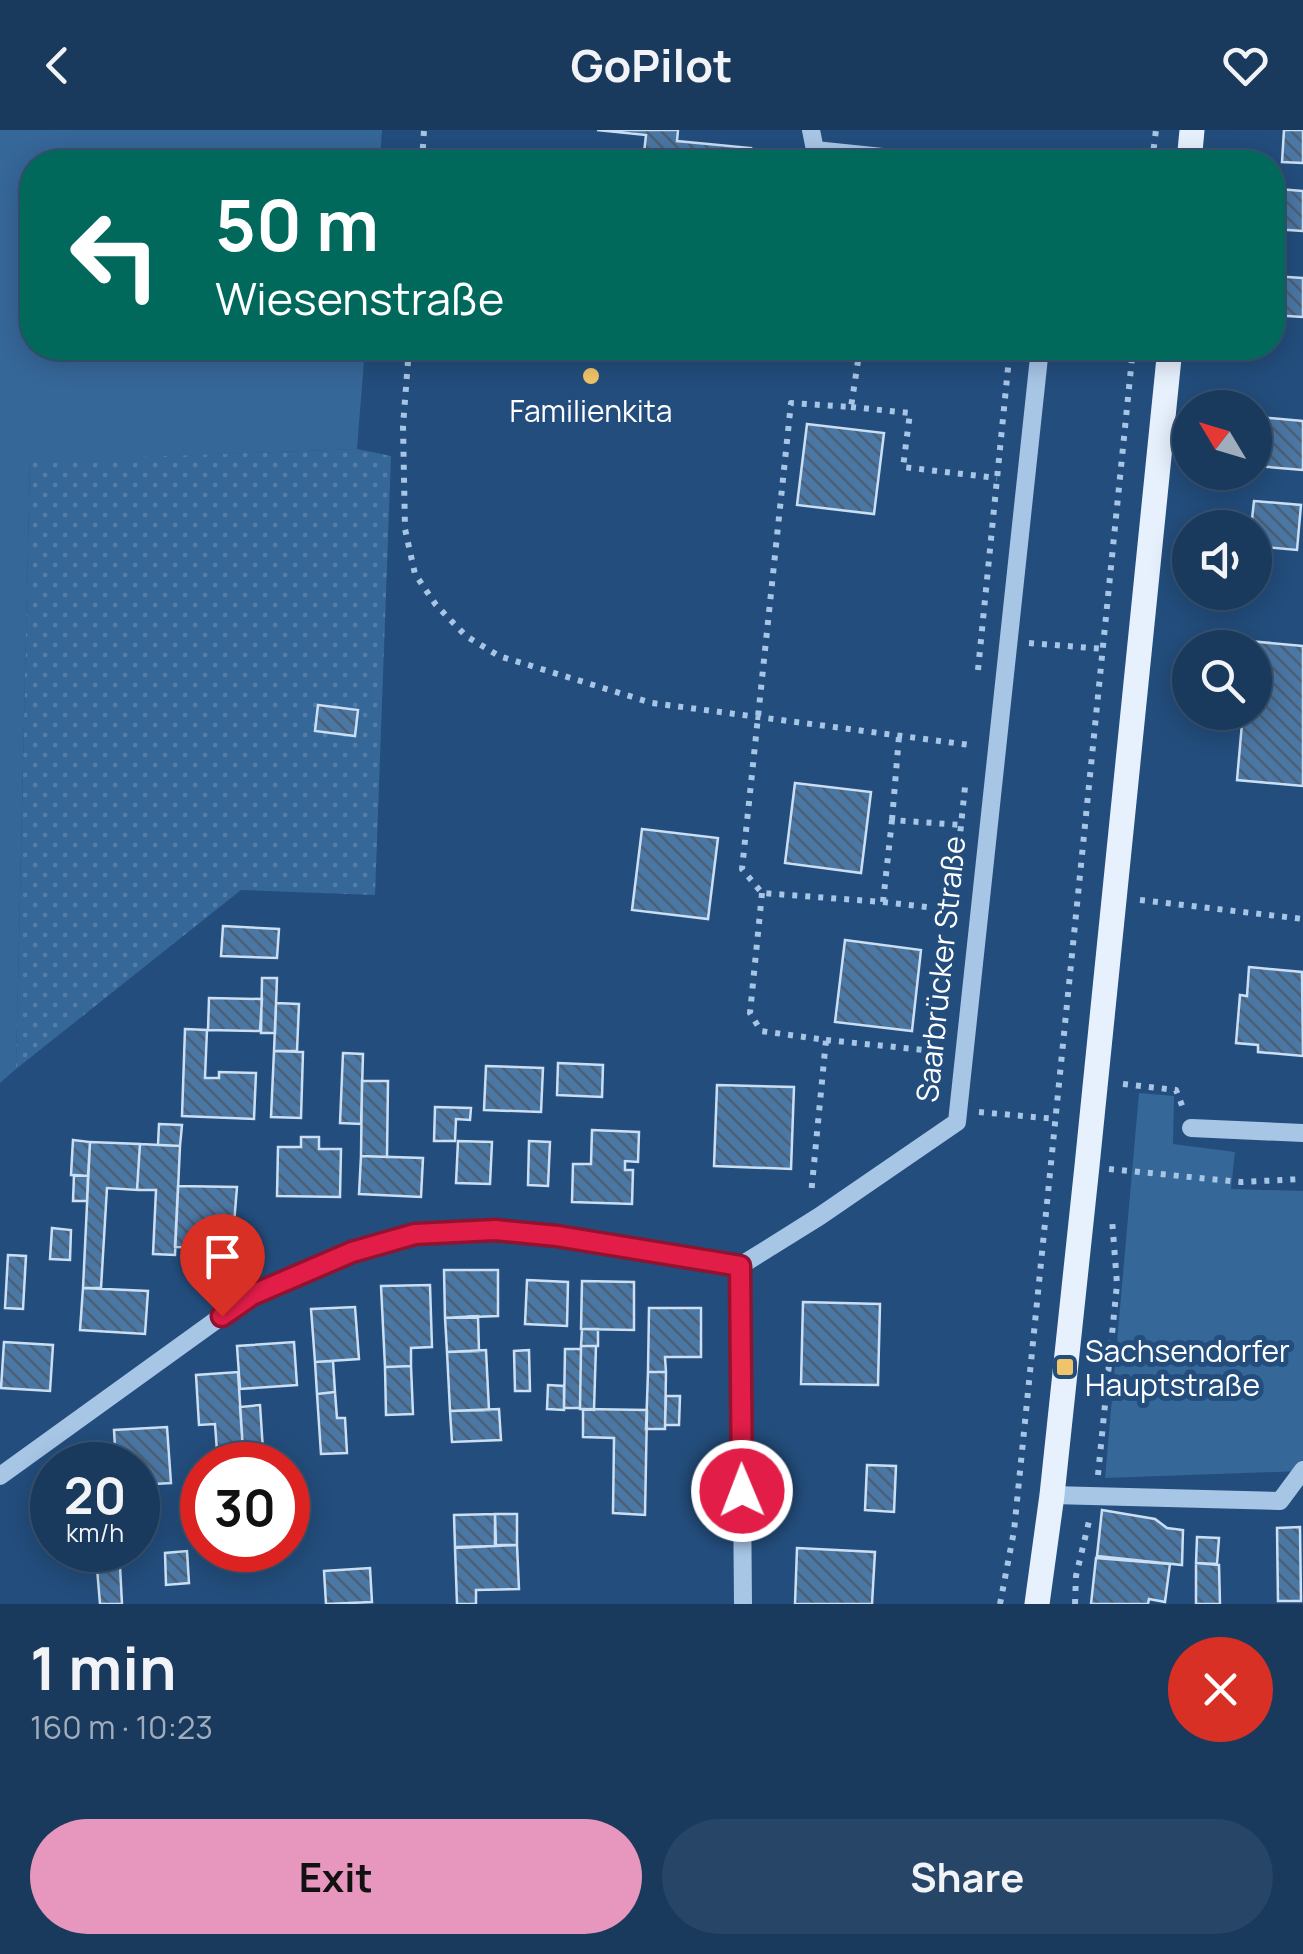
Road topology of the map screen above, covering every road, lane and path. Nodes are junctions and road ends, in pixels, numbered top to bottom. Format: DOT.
graph roads {
  1 [pos="407,360"];
  2 [pos="858,360"];
  3 [pos="1009,360"];
  4 [pos="1039,360"];
  5 [pos="1132,360"];
  6 [pos="1169,360"];
  7 [pos="851,408"];
  8 [pos="997,478"];
  9 [pos="1008,641"];
  10 [pos="1104,649"];
  11 [pos="976,688"];
  12 [pos="755,717"];
  13 [pos="972,726"];
  14 [pos="900,736"];
  15 [pos="970,745"];
  16 [pos="968,761"];
  17 [pos="966,777"];
  18 [pos="892,820"];
  19 [pos="960,826"];
  20 [pos="1136,899"];
  21 [pos="883,902"];
  22 [pos="952,910"];
  23 [pos="1303,919"];
  24 [pos="950,928"];
  25 [pos="940,1034"];
  26 [pos="826,1040"];
  27 [pos="939,1051"];
  28 [pos="964,1054"];
  29 [pos="938,1070"];
  30 [pos="1116,1084"];
  31 [pos="958,1110"];
  32 [pos="1056,1119"];
  33 [pos="1191,1128"];
  34 [pos="1303,1133"];
  35 [pos="1108,1169"];
  36 [pos="1303,1180"];
  37 [pos="828,1184"];
  38 [pos="812,1194"];
  39 [pos="740,1266"];
  40 [pos="1091,1374"];
  41 [pos="1108,1375"];
  42 [pos="1303,1470"];
  43 [pos="0,1476"];
  44 [pos="1052,1495"];
  45 [pos="743,1604"];
  46 [pos="1000,1604"];
  47 [pos="1037,1604"];
  1 -- 12 [label="path"];
  2 -- 7 [label="path"];
  3 -- 8 [label="path"];
  4 -- 9 [label="street, Saarbrücker Straße"];
  5 -- 10 [label="path"];
  6 -- 44 [label="main road"];
  7 -- 8 [label="path"];
  7 -- 12 [label="path"];
  8 -- 11 [label="path"];
  9 -- 10 [label="path"];
  9 -- 28 [label="street, Saarbrücker Straße"];
  10 -- 32 [label="path"];
  12 -- 14 [label="path"];
  12 -- 21 [label="path"];
  13 -- 15 [label="path"];
  14 -- 15 [label="path"];
  14 -- 18 [label="path"];
  15 -- 16 [label="path"];
  17 -- 19 [label="path"];
  18 -- 19 [label="path"];
  18 -- 21 [label="path"];
  19 -- 22 [label="path"];
  20 -- 23 [label="path"];
  21 -- 22 [label="path"];
  22 -- 24 [label="path"];
  25 -- 27 [label="path"];
  26 -- 27 [label="path"];
  27 -- 28 [label="path"];
  27 -- 29 [label="path"];
  28 -- 31 [label="street, Saarbrücker Straße"];
  30 -- 33 [label="path"];
  31 -- 32 [label="path"];
  31 -- 39 [label="street, Saarbrücker Straße"];
  32 -- 46 [label="path"];
  33 -- 34 [label="street"];
  35 -- 36 [label="path"];
  37 -- 38 [label="path"];
  39 -- 43 [label="street"];
  39 -- 45 [label="street"];
  40 -- 41 [label="path"];
  42 -- 44 [label="street"];
  44 -- 47 [label="main road"];
}
